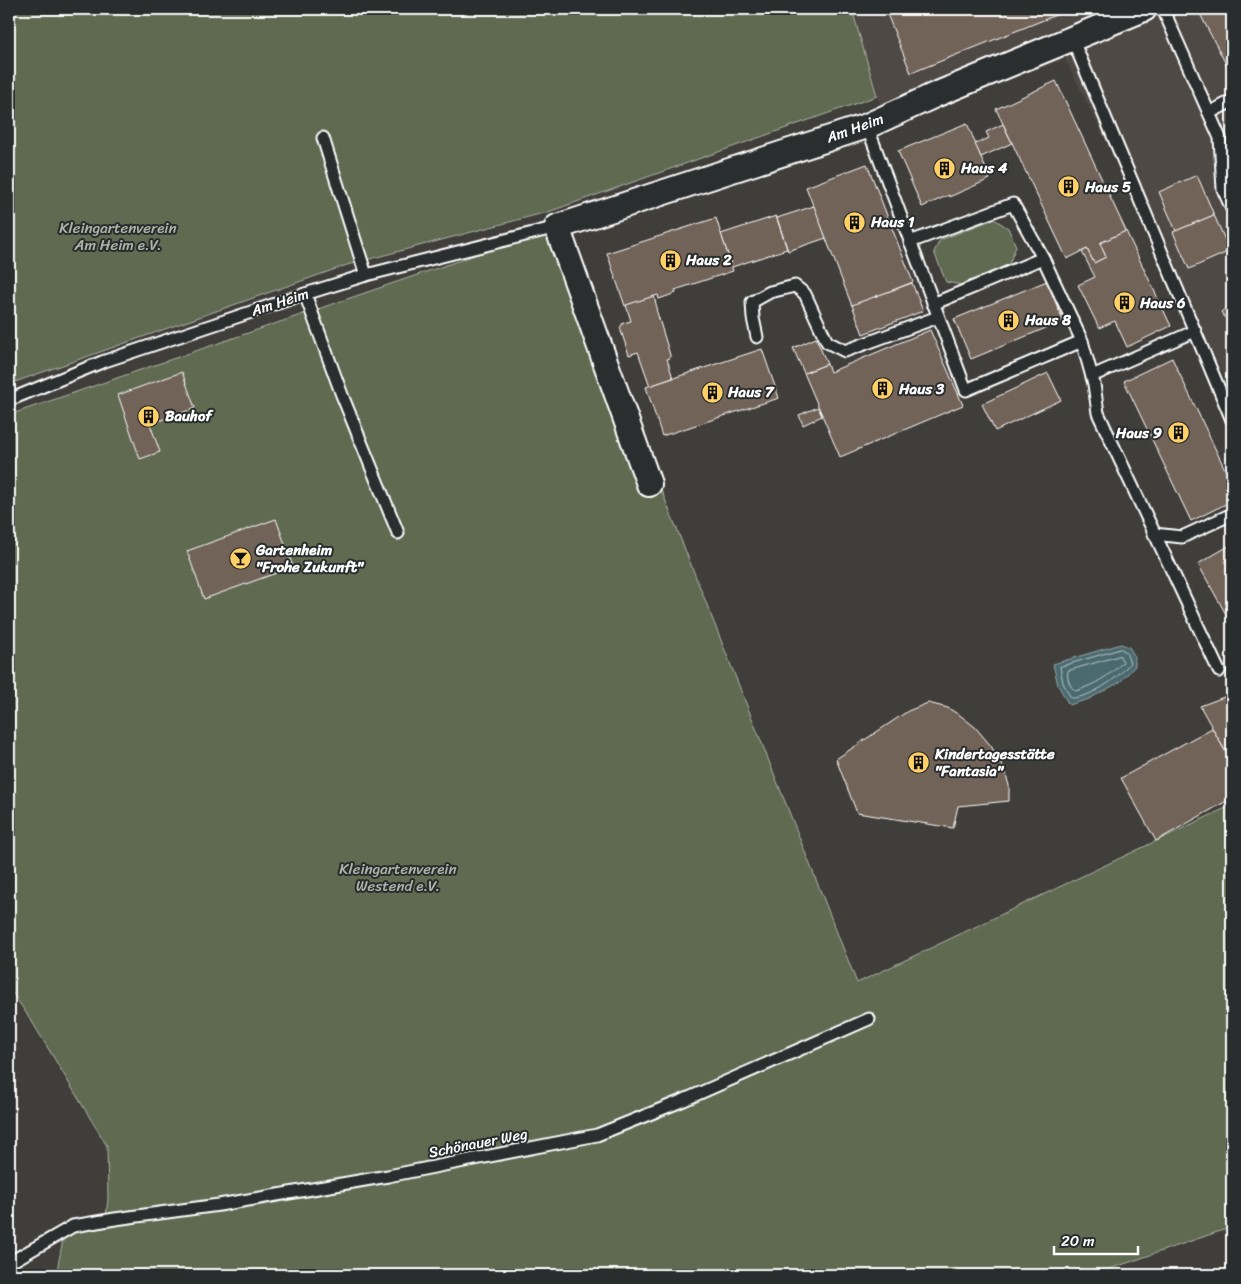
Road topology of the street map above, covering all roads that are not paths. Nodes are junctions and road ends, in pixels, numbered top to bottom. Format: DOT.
graph roads {
  1 [pos="1144,9"];
  2 [pos="1162,9"];
  3 [pos="1072,38"];
  4 [pos="1232,101"];
  5 [pos="1209,113"];
  6 [pos="867,126"];
  7 [pos="323,138"];
  8 [pos="1232,209"];
  9 [pos="558,227"];
  10 [pos="910,242"];
  11 [pos="1043,258"];
  12 [pos="366,276"];
  13 [pos="305,294"];
  14 [pos="934,304"];
  15 [pos="938,317"];
  16 [pos="1195,331"];
  17 [pos="758,337"];
  18 [pos="1082,341"];
  19 [pos="1092,376"];
  20 [pos="9,400"];
  21 [pos="1232,420"];
  22 [pos="649,484"];
  23 [pos="1232,514"];
  24 [pos="398,533"];
  25 [pos="1154,534"];
  26 [pos="1219,671"];
  27 [pos="869,1019"];
  28 [pos="9,1264"];
  1 -- 3 [label="street, Am Heim"];
  2 -- 5 [label="lane"];
  3 -- 6 [label="street, Am Heim"];
  3 -- 16 [label="lane"];
  4 -- 5 [label="lane"];
  5 -- 8 [label="lane"];
  6 -- 9 [label="street, Am Heim"];
  6 -- 10 [label="lane"];
  7 -- 12 [label="lane"];
  9 -- 12 [label="lane, Am Heim"];
  9 -- 22 [label="street"];
  10 -- 11 [label="lane"];
  10 -- 14 [label="lane"];
  11 -- 14 [label="lane"];
  11 -- 18 [label="lane"];
  12 -- 13 [label="lane, Am Heim"];
  13 -- 20 [label="lane, Am Heim"];
  13 -- 24 [label="lane"];
  14 -- 15 [label="lane"];
  15 -- 17 [label="lane"];
  15 -- 18 [label="lane"];
  16 -- 19 [label="lane"];
  16 -- 21 [label="lane"];
  18 -- 19 [label="lane"];
  19 -- 25 [label="lane"];
  23 -- 25 [label="lane"];
  25 -- 26 [label="lane"];
  27 -- 28 [label="lane, Schönauer Weg"];
}
